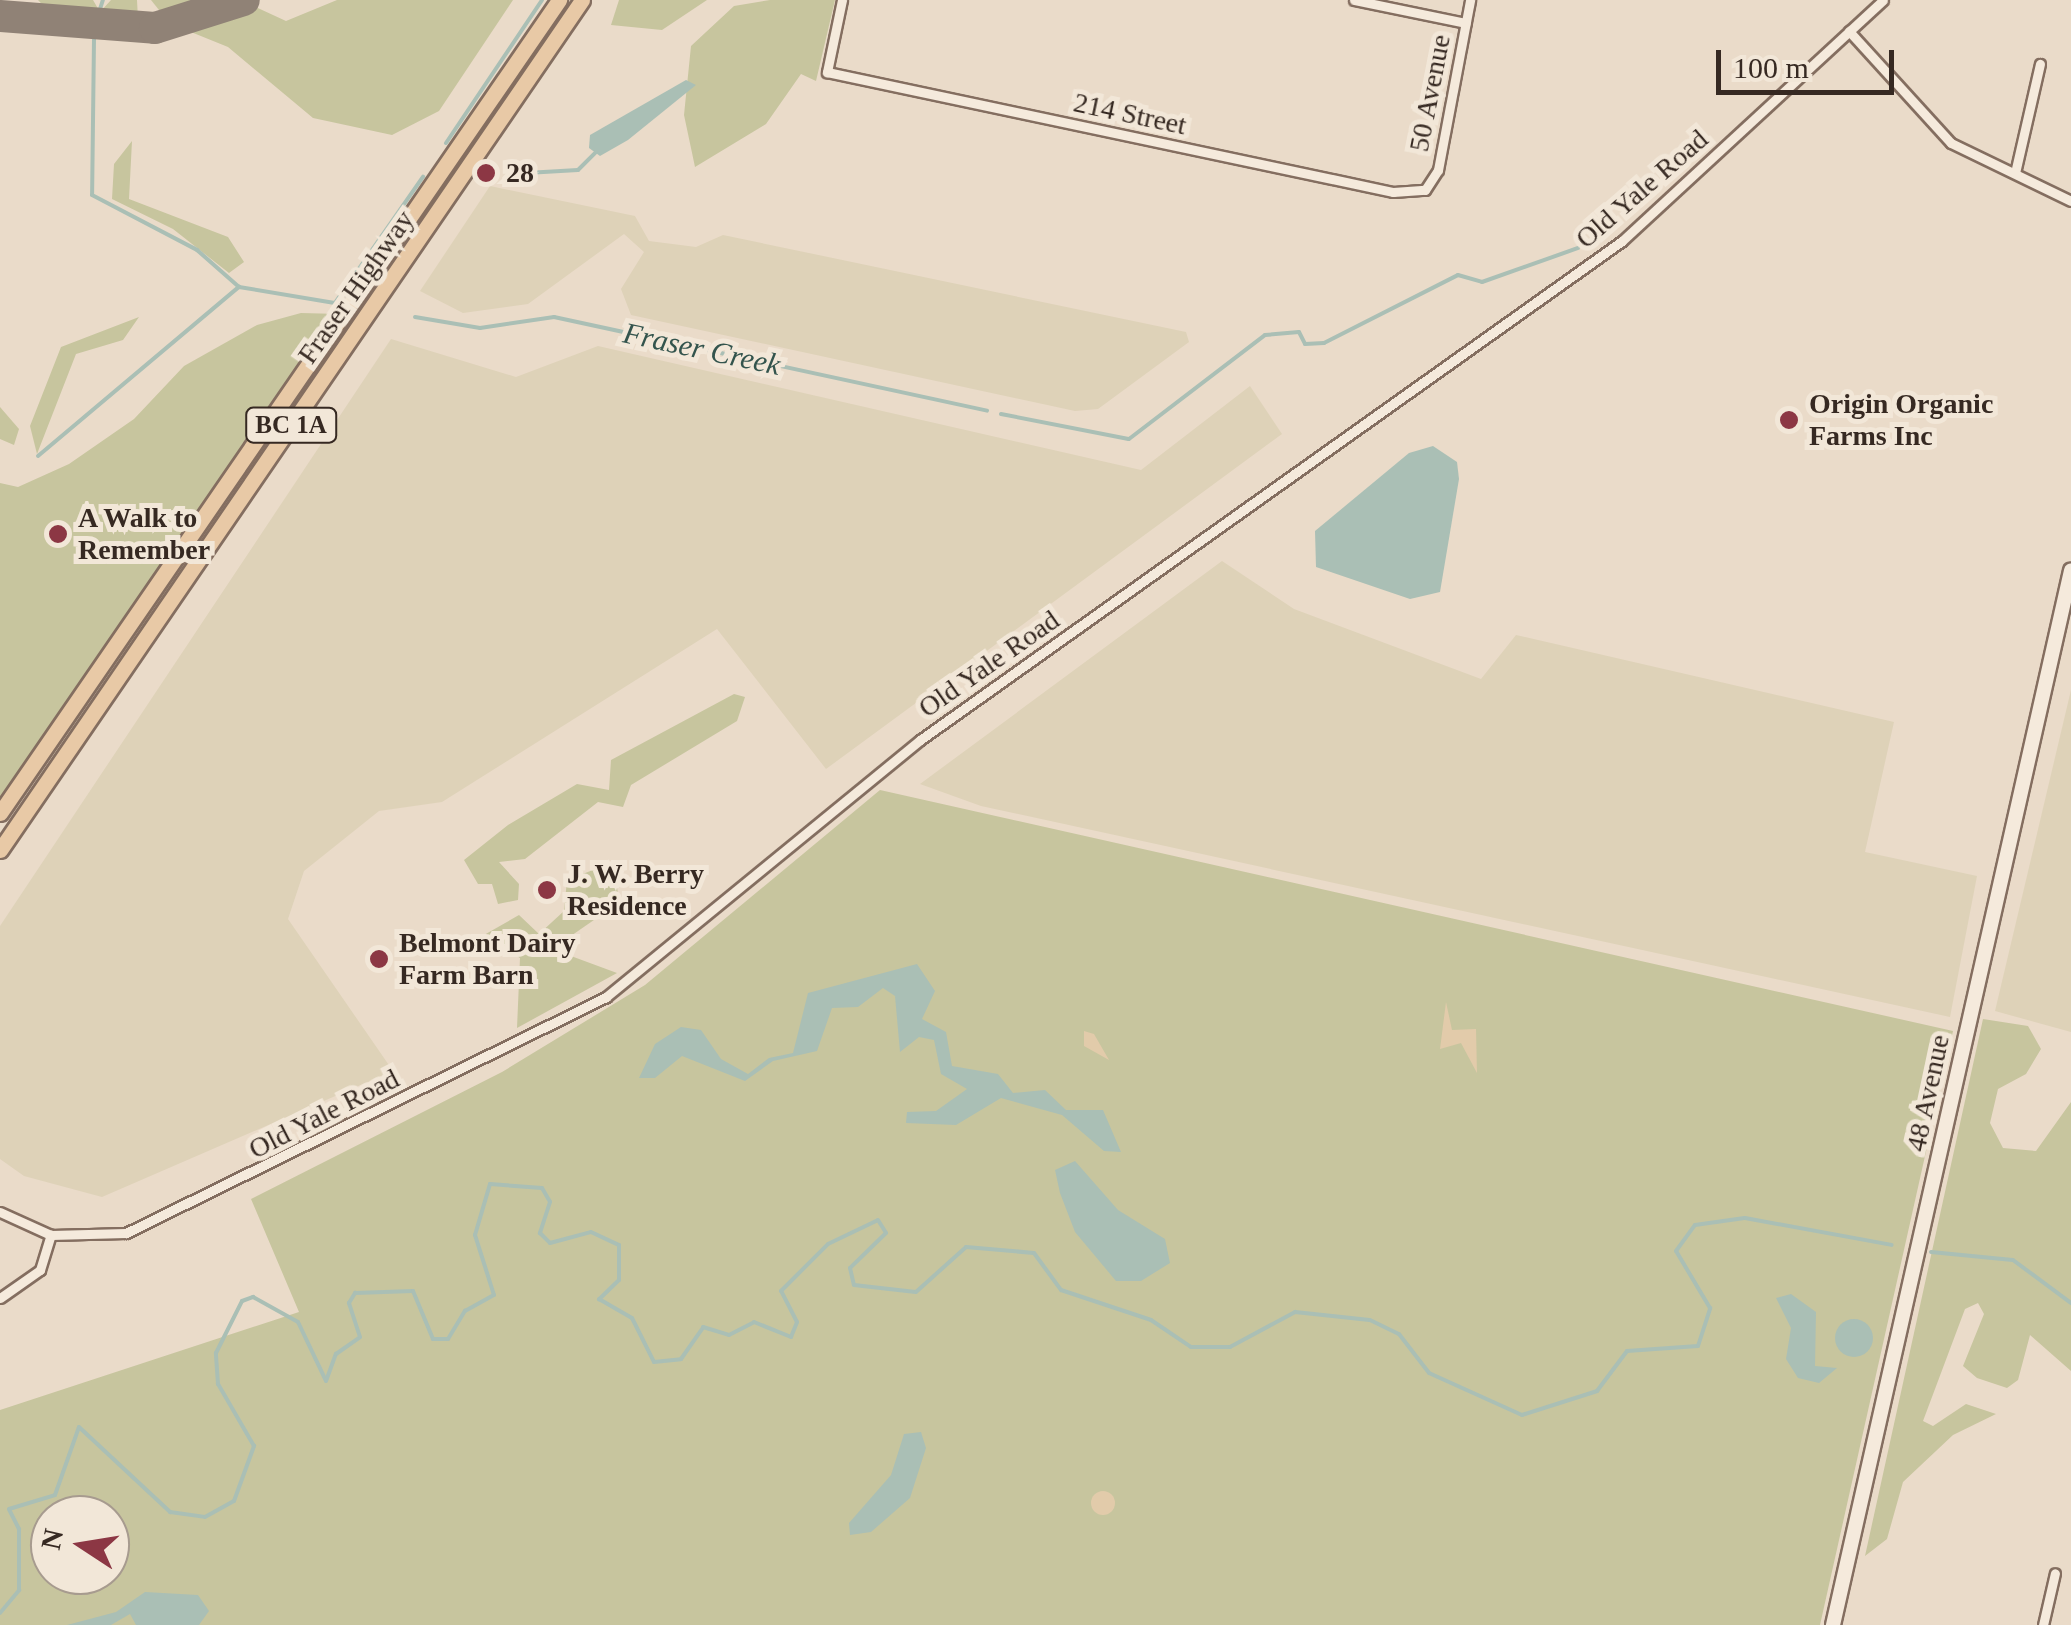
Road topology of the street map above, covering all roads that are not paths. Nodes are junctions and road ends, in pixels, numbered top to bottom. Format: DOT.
graph roads {
  1 [pos="559,0"];
  2 [pos="582,0"];
  3 [pos="842,0"];
  4 [pos="1354,0"];
  5 [pos="1470,0"];
  6 [pos="1883,0"];
  7 [pos="1466,23"];
  8 [pos="1849,31"];
  9 [pos="2040,64"];
  10 [pos="2015,174"];
  11 [pos="1424,190"];
  12 [pos="2071,201"];
  13 [pos="2071,571"];
  14 [pos="0,813"];
  15 [pos="0,850"];
  16 [pos="0,1212"];
  17 [pos="51,1235"];
  18 [pos="0,1298"];
  19 [pos="2055,1573"];
  20 [pos="1833,1625"];
  21 [pos="2043,1625"];
  1 -- 14 [label="main road, Fraser Highway / BC 1A"];
  2 -- 15 [label="main road, Fraser Highway / BC 1A"];
  3 -- 11 [label="street, 214 Street"];
  4 -- 7 [label="street"];
  5 -- 7 [label="street, 50 Avenue"];
  6 -- 8 [label="street, Old Yale Road"];
  7 -- 11 [label="street, 50 Avenue"];
  8 -- 10 [label="street"];
  8 -- 17 [label="street, Old Yale Road"];
  9 -- 10 [label="street"];
  10 -- 12 [label="street"];
  13 -- 20 [label="main road, 48 Avenue"];
  16 -- 17 [label="street, Old Yale Road"];
  17 -- 18 [label="street"];
  19 -- 21 [label="street"];
}
